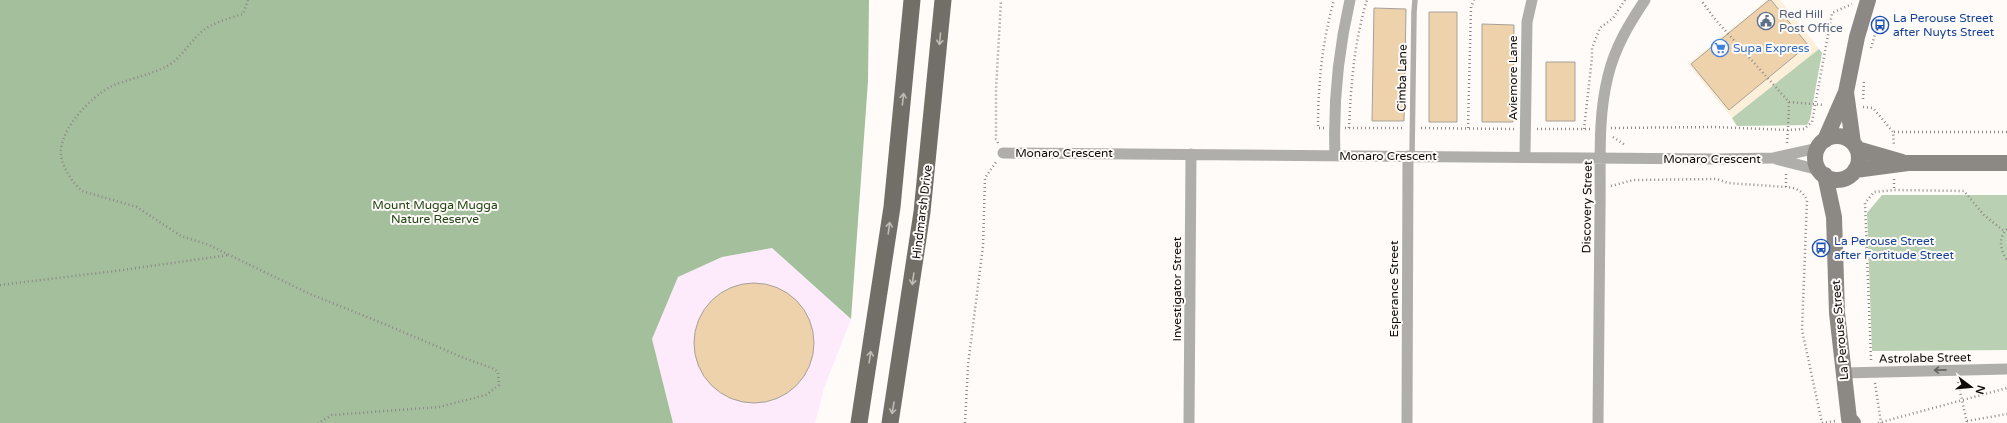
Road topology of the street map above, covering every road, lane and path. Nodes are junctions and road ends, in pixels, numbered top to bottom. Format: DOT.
graph roads {
  1 [pos="248,0"];
  2 [pos="912,0"];
  3 [pos="943,0"];
  4 [pos="1001,0"];
  5 [pos="1334,0"];
  6 [pos="1350,0"];
  7 [pos="1368,0"];
  8 [pos="1415,0"];
  9 [pos="1474,0"];
  10 [pos="1532,0"];
  11 [pos="1625,0"];
  12 [pos="1645,0"];
  13 [pos="1700,0"];
  14 [pos="1860,2"];
  15 [pos="1878,23"];
  16 [pos="1870,53"];
  17 [pos="1865,76"];
  18 [pos="1846,92"];
  19 [pos="1862,107"];
  20 [pos="1873,108"];
  21 [pos="1611,120"];
  22 [pos="1334,128"];
  23 [pos="1349,128"];
  24 [pos="1412,128"];
  25 [pos="1468,128"];
  26 [pos="1606,128"];
  27 [pos="1526,129"];
  28 [pos="1584,129"];
  29 [pos="1788,130"];
  30 [pos="2007,132"];
  31 [pos="1822,144"];
  32 [pos="1855,146"];
  33 [pos="1003,153"];
  34 [pos="1190,154"];
  35 [pos="1335,155"];
  36 [pos="1410,156"];
  37 [pos="1525,156"];
  38 [pos="1787,158"];
  39 [pos="1601,159"];
  40 [pos="1625,159"];
  41 [pos="1908,163"];
  42 [pos="2007,164"];
  43 [pos="1822,173"];
  44 [pos="1851,174"];
  45 [pos="1600,187"];
  46 [pos="1786,187"];
  47 [pos="1834,216"];
  48 [pos="2006,231"];
  49 [pos="229,255"];
  50 [pos="2007,260"];
  51 [pos="0,284"];
  52 [pos="1871,360"];
  53 [pos="2007,369"];
  54 [pos="1844,373"];
  55 [pos="1957,378"];
  56 [pos="1874,379"];
  57 [pos="2007,388"];
  58 [pos="1962,400"];
  59 [pos="2007,414"];
  60 [pos="1850,422"];
  61 [pos="1967,422"];
  62 [pos="318,423"];
  63 [pos="859,423"];
  64 [pos="890,423"];
  65 [pos="965,423"];
  66 [pos="1189,423"];
  67 [pos="1407,423"];
  68 [pos="1598,423"];
  69 [pos="1822,423"];
  70 [pos="1880,423"];
  1 -- 49 [label="path"];
  63 -- 2 [label="main road, one-way"];
  3 -- 64 [label="main road, Hindmarsh Drive, one-way"];
  4 -- 33 [label="path"];
  5 -- 22 [label="path"];
  6 -- 22 [label="street"];
  7 -- 23 [label="path"];
  8 -- 24 [label="lane, Cimba Lane"];
  9 -- 25 [label="path"];
  10 -- 27 [label="street, Aviemore Lane"];
  11 -- 28 [label="path"];
  12 -- 26 [label="street, Discovery Street"];
  13 -- 29 [label="path"];
  14 -- 18 [label="street"];
  14 -- 29 [label="path"];
  15 -- 16 [label="path"];
  17 -- 19 [label="path"];
  18 -- 31 [label="street"];
  18 -- 32 [label="street"];
  20 -- 30 [label="path"];
  21 -- 26 [label="path"];
  22 -- 23 [label="path"];
  22 -- 35 [label="street"];
  23 -- 24 [label="path"];
  24 -- 25 [label="path"];
  24 -- 36 [label="lane, Cimba Lane"];
  25 -- 27 [label="path"];
  26 -- 28 [label="path"];
  26 -- 29 [label="path"];
  26 -- 39 [label="street, Discovery Street"];
  26 -- 40 [label="path"];
  27 -- 28 [label="path"];
  27 -- 37 [label="street, Aviemore Lane"];
  29 -- 38 [label="path"];
  31 -- 32 [label="street"];
  31 -- 38 [label="street, Monaro Crescent"];
  31 -- 43 [label="street"];
  32 -- 41 [label="street"];
  32 -- 44 [label="street"];
  33 -- 34 [label="street, Monaro Crescent"];
  33 -- 65 [label="path"];
  34 -- 35 [label="street, Monaro Crescent"];
  34 -- 66 [label="street, Investigator Street"];
  35 -- 36 [label="street, Monaro Crescent"];
  36 -- 37 [label="street, Monaro Crescent"];
  36 -- 67 [label="street, Esperance Street"];
  37 -- 39 [label="street, Monaro Crescent"];
  38 -- 40 [label="street, Monaro Crescent"];
  38 -- 43 [label="street, Monaro Crescent"];
  38 -- 46 [label="path"];
  39 -- 40 [label="street, Monaro Crescent"];
  39 -- 45 [label="street, Discovery Street"];
  41 -- 42 [label="street"];
  41 -- 44 [label="street"];
  43 -- 44 [label="street"];
  43 -- 47 [label="street, La Perouse Street"];
  44 -- 47 [label="street, La Perouse Street"];
  45 -- 46 [label="path"];
  45 -- 68 [label="street, Discovery Street"];
  46 -- 69 [label="path"];
  47 -- 54 [label="street, La Perouse Street"];
  48 -- 50 [label="path"];
  48 -- 52 [label="path"];
  49 -- 51 [label="path"];
  49 -- 62 [label="path"];
  53 -- 54 [label="street, Astrolabe Street, one-way"];
  54 -- 60 [label="street, La Perouse Street"];
  55 -- 58 [label="path"];
  56 -- 70 [label="path"];
  57 -- 58 [label="path"];
  58 -- 61 [label="path"];
  58 -- 70 [label="path"];
  59 -- 61 [label="path"];
}
